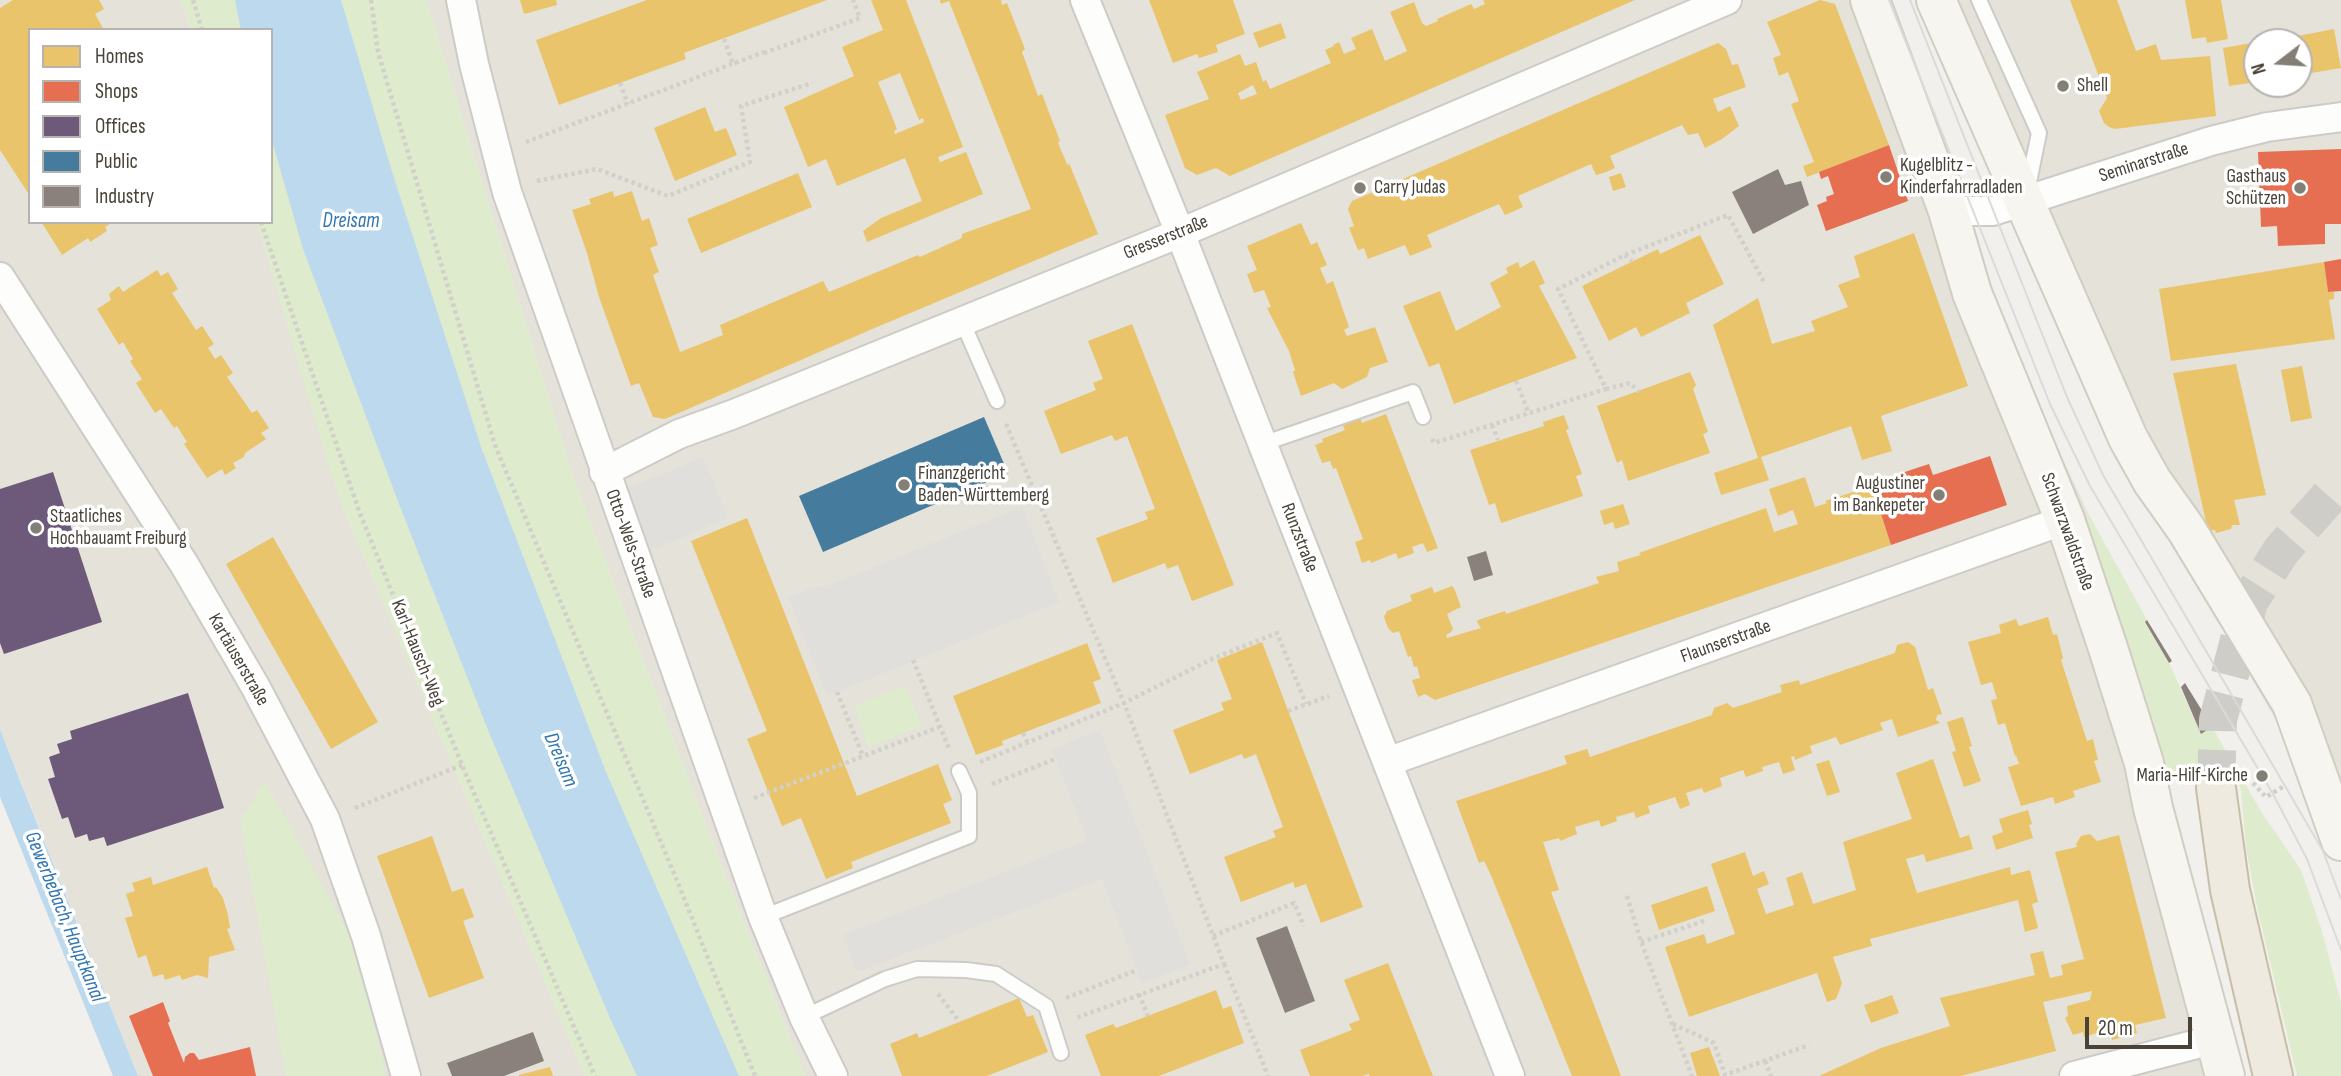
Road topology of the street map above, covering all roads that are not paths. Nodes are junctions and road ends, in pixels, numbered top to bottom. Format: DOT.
graph roads {
  1 [pos="461,0"];
  2 [pos="1085,0"];
  3 [pos="1727,0"];
  4 [pos="1870,0"];
  5 [pos="1936,0"];
  6 [pos="1979,0"];
  7 [pos="2341,117"];
  8 [pos="2025,202"];
  9 [pos="1948,211"];
  10 [pos="1180,233"];
  11 [pos="0,277"];
  12 [pos="962,321"];
  13 [pos="997,401"];
  14 [pos="1423,417"];
  15 [pos="1262,444"];
  16 [pos="604,472"];
  17 [pos="2065,520"];
  18 [pos="1387,762"];
  19 [pos="956,764"];
  20 [pos="2232,782"];
  21 [pos="2341,841"];
  22 [pos="763,917"];
  23 [pos="804,1017"];
  24 [pos="2216,1039"];
  25 [pos="1061,1053"];
  26 [pos="406,1076"];
  27 [pos="833,1076"];
  28 [pos="1510,1076"];
  29 [pos="2074,1076"];
  30 [pos="2225,1076"];
  31 [pos="2273,1076"];
  1 -- 16 [label="street, Otto-Wels-Straße"];
  2 -- 10 [label="street, Runzstraße"];
  3 -- 10 [label="street, Gresserstraße"];
  4 -- 9 [label="main road, Schwarzwaldstraße"];
  5 -- 8 [label="main road"];
  6 -- 8 [label="lane"];
  7 -- 8 [label="street, Seminarstraße"];
  8 -- 9 [label="street, Seminarstraße"];
  8 -- 21 [label="main road"];
  9 -- 17 [label="main road, Schwarzwaldstraße"];
  10 -- 12 [label="street, Gresserstraße"];
  10 -- 15 [label="street, Runzstraße"];
  11 -- 26 [label="street, Kartäuserstraße"];
  12 -- 13 [label="lane"];
  12 -- 16 [label="street, Gresserstraße"];
  14 -- 15 [label="lane"];
  15 -- 18 [label="street, Runzstraße"];
  16 -- 22 [label="street, Otto-Wels-Straße"];
  17 -- 18 [label="street, Flaunserstraße"];
  17 -- 24 [label="main road, Schwarzwaldstraße"];
  18 -- 28 [label="street, Runzstraße"];
  19 -- 22 [label="lane"];
  20 -- 31 [label="highway"];
  22 -- 23 [label="street, Otto-Wels-Straße"];
  23 -- 25 [label="lane"];
  23 -- 27 [label="street, Otto-Wels-Straße"];
  24 -- 29 [label="street"];
  24 -- 30 [label="main road, Schwarzwaldstraße"];
}
